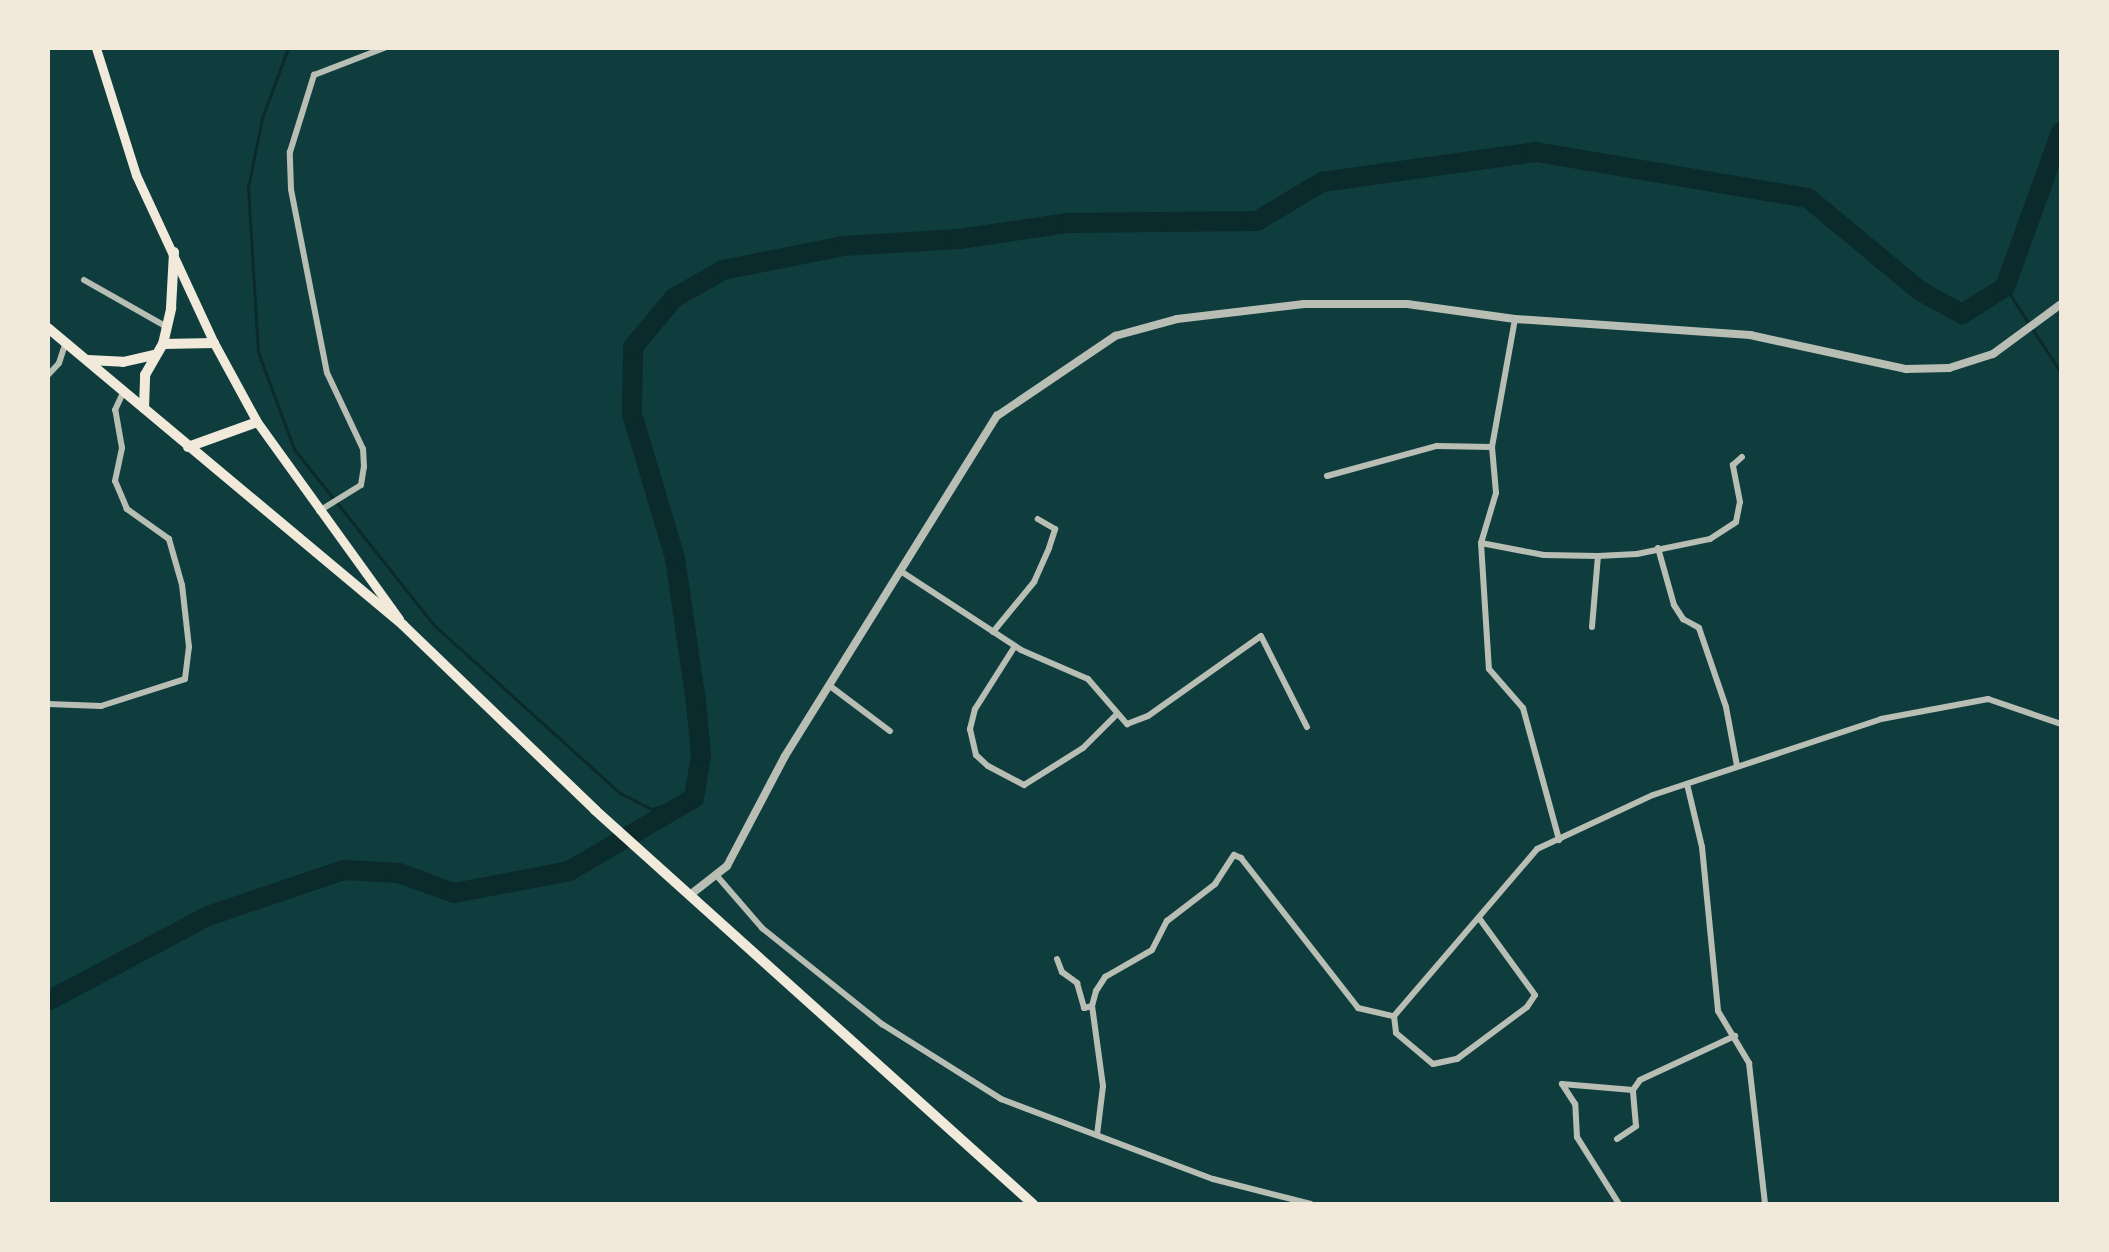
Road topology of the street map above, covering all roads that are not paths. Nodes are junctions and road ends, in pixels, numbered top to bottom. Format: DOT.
graph roads {
  1 [pos="96,48"];
  2 [pos="384,48"];
  3 [pos="174,252"];
  4 [pos="84,280"];
  5 [pos="2061,304"];
  6 [pos="1515,319"];
  7 [pos="167,327"];
  8 [pos="48,328"];
  9 [pos="66,342"];
  10 [pos="214,343"];
  11 [pos="163,344"];
  12 [pos="153,355"];
  13 [pos="88,359"];
  14 [pos="48,375"];
  15 [pos="124,391"];
  16 [pos="144,408"];
  17 [pos="257,422"];
  18 [pos="188,447"];
  19 [pos="1492,447"];
  20 [pos="1742,457"];
  21 [pos="1327,476"];
  22 [pos="318,512"];
  23 [pos="1038,519"];
  24 [pos="1481,543"];
  25 [pos="1658,548"];
  26 [pos="1598,556"];
  27 [pos="902,572"];
  28 [pos="403,625"];
  29 [pos="1592,627"];
  30 [pos="993,632"];
  31 [pos="1015,646"];
  32 [pos="830,686"];
  33 [pos="48,704"];
  34 [pos="1117,714"];
  35 [pos="2061,724"];
  36 [pos="1307,727"];
  37 [pos="890,731"];
  38 [pos="1737,766"];
  39 [pos="1687,784"];
  40 [pos="1559,840"];
  41 [pos="717,876"];
  42 [pos="690,895"];
  43 [pos="1479,918"];
  44 [pos="1057,959"];
  45 [pos="1092,1006"];
  46 [pos="1394,1016"];
  47 [pos="1735,1036"];
  48 [pos="1633,1090"];
  49 [pos="1097,1135"];
  50 [pos="1617,1139"];
  51 [pos="1033,1204"];
  52 [pos="1311,1204"];
  53 [pos="1619,1204"];
  54 [pos="1765,1204"];
  1 -- 3 [label="main road"];
  2 -- 22 [label="street"];
  3 -- 7 [label="main road"];
  3 -- 10 [label="main road"];
  4 -- 7 [label="street"];
  5 -- 6 [label="street"];
  6 -- 19 [label="street"];
  6 -- 27 [label="street"];
  7 -- 11 [label="main road"];
  8 -- 9 [label="main road"];
  9 -- 13 [label="main road"];
  9 -- 14 [label="street"];
  10 -- 11 [label="main road"];
  10 -- 17 [label="main road"];
  11 -- 12 [label="main road"];
  12 -- 13 [label="main road"];
  12 -- 16 [label="main road"];
  13 -- 15 [label="main road"];
  15 -- 16 [label="main road"];
  15 -- 33 [label="street"];
  16 -- 18 [label="main road"];
  17 -- 18 [label="main road"];
  17 -- 22 [label="main road"];
  18 -- 28 [label="main road"];
  19 -- 21 [label="street"];
  19 -- 24 [label="street"];
  20 -- 25 [label="street"];
  22 -- 28 [label="main road"];
  23 -- 30 [label="street"];
  24 -- 26 [label="street"];
  24 -- 40 [label="street"];
  25 -- 26 [label="street"];
  25 -- 38 [label="street"];
  26 -- 29 [label="street"];
  27 -- 30 [label="street"];
  27 -- 32 [label="street"];
  28 -- 42 [label="main road"];
  30 -- 31 [label="street"];
  31 -- 34 [label="street"];
  31 -- 34 [label="street"];
  32 -- 37 [label="street"];
  32 -- 41 [label="street"];
  34 -- 36 [label="street"];
  35 -- 38 [label="street"];
  38 -- 39 [label="street"];
  39 -- 40 [label="street"];
  39 -- 47 [label="street"];
  40 -- 43 [label="street"];
  41 -- 42 [label="street"];
  41 -- 49 [label="street"];
  42 -- 51 [label="main road"];
  43 -- 46 [label="street"];
  43 -- 46 [label="street"];
  44 -- 45 [label="street"];
  45 -- 46 [label="street"];
  45 -- 49 [label="street"];
  47 -- 48 [label="street"];
  47 -- 54 [label="street"];
  48 -- 50 [label="street"];
  48 -- 53 [label="street"];
  49 -- 52 [label="street"];
}
